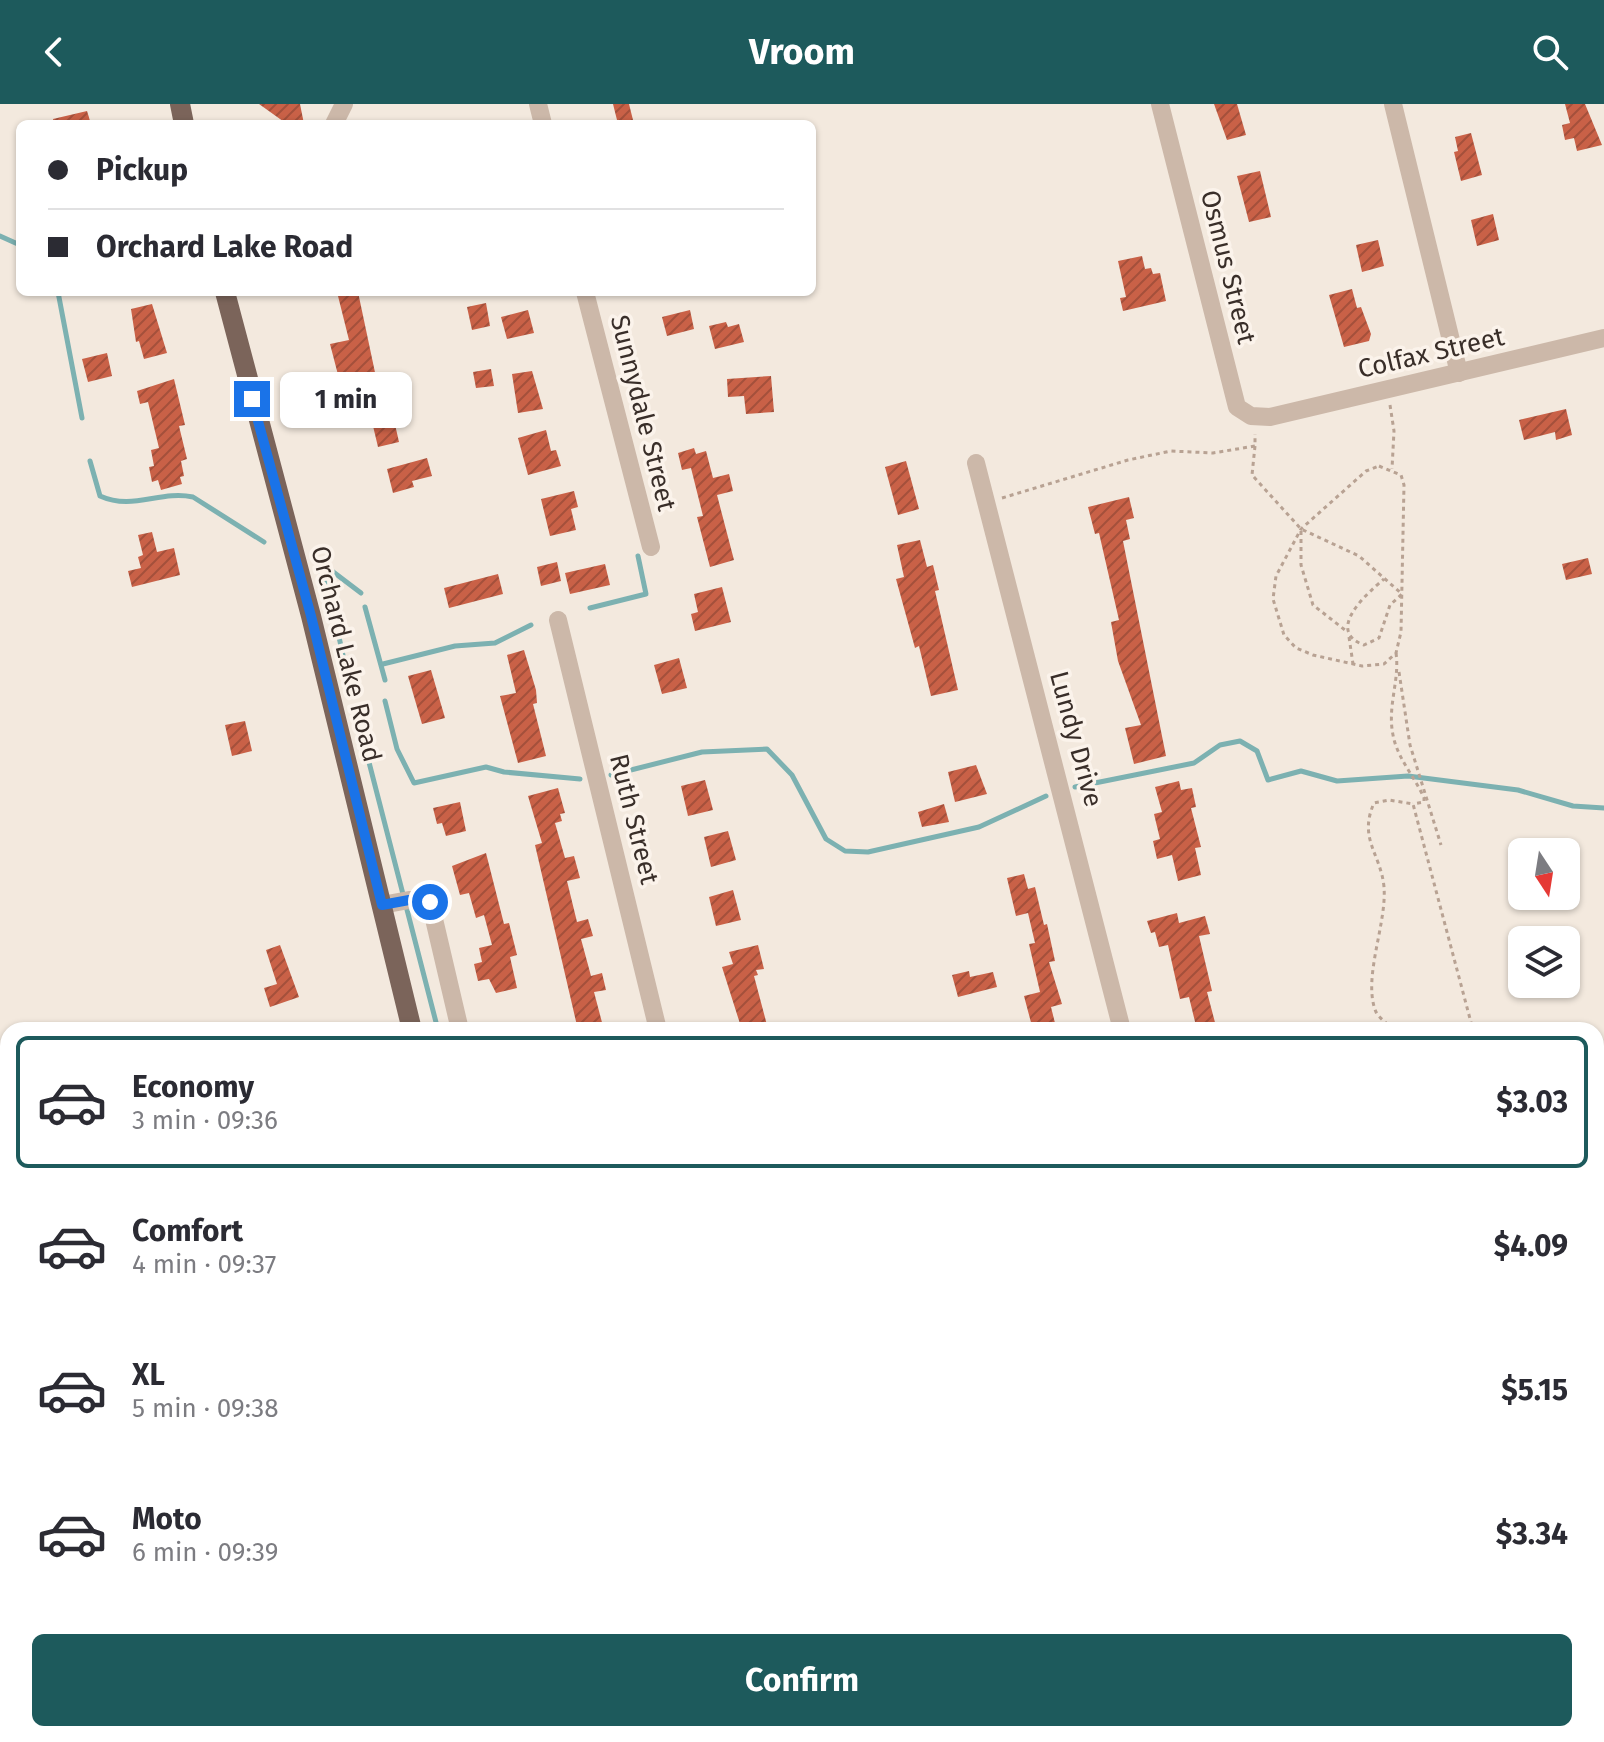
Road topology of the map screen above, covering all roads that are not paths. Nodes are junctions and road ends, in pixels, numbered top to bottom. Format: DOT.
graph roads {
  1 [pos="1160,104"];
  2 [pos="1393,104"];
  3 [pos="226,296"];
  4 [pos="586,296"];
  5 [pos="1604,338"];
  6 [pos="1459,373"];
  7 [pos="1263,417"];
  8 [pos="976,463"];
  9 [pos="651,547"];
  10 [pos="558,620"];
  11 [pos="382,905"];
  12 [pos="410,1022"];
  13 [pos="458,1022"];
  14 [pos="656,1022"];
  15 [pos="1120,1022"];
  1 -- 7 [label="street, Osmus Street"];
  2 -- 6 [label="street"];
  3 -- 11 [label="main road, Orchard Lake Road"];
  4 -- 9 [label="street, Sunnydale Street"];
  5 -- 6 [label="street, Colfax Street"];
  6 -- 7 [label="street, Colfax Street"];
  8 -- 15 [label="street, Lundy Drive"];
  10 -- 14 [label="street, Ruth Street"];
  11 -- 12 [label="main road, Orchard Lake Road"];
  11 -- 13 [label="street"];
}
